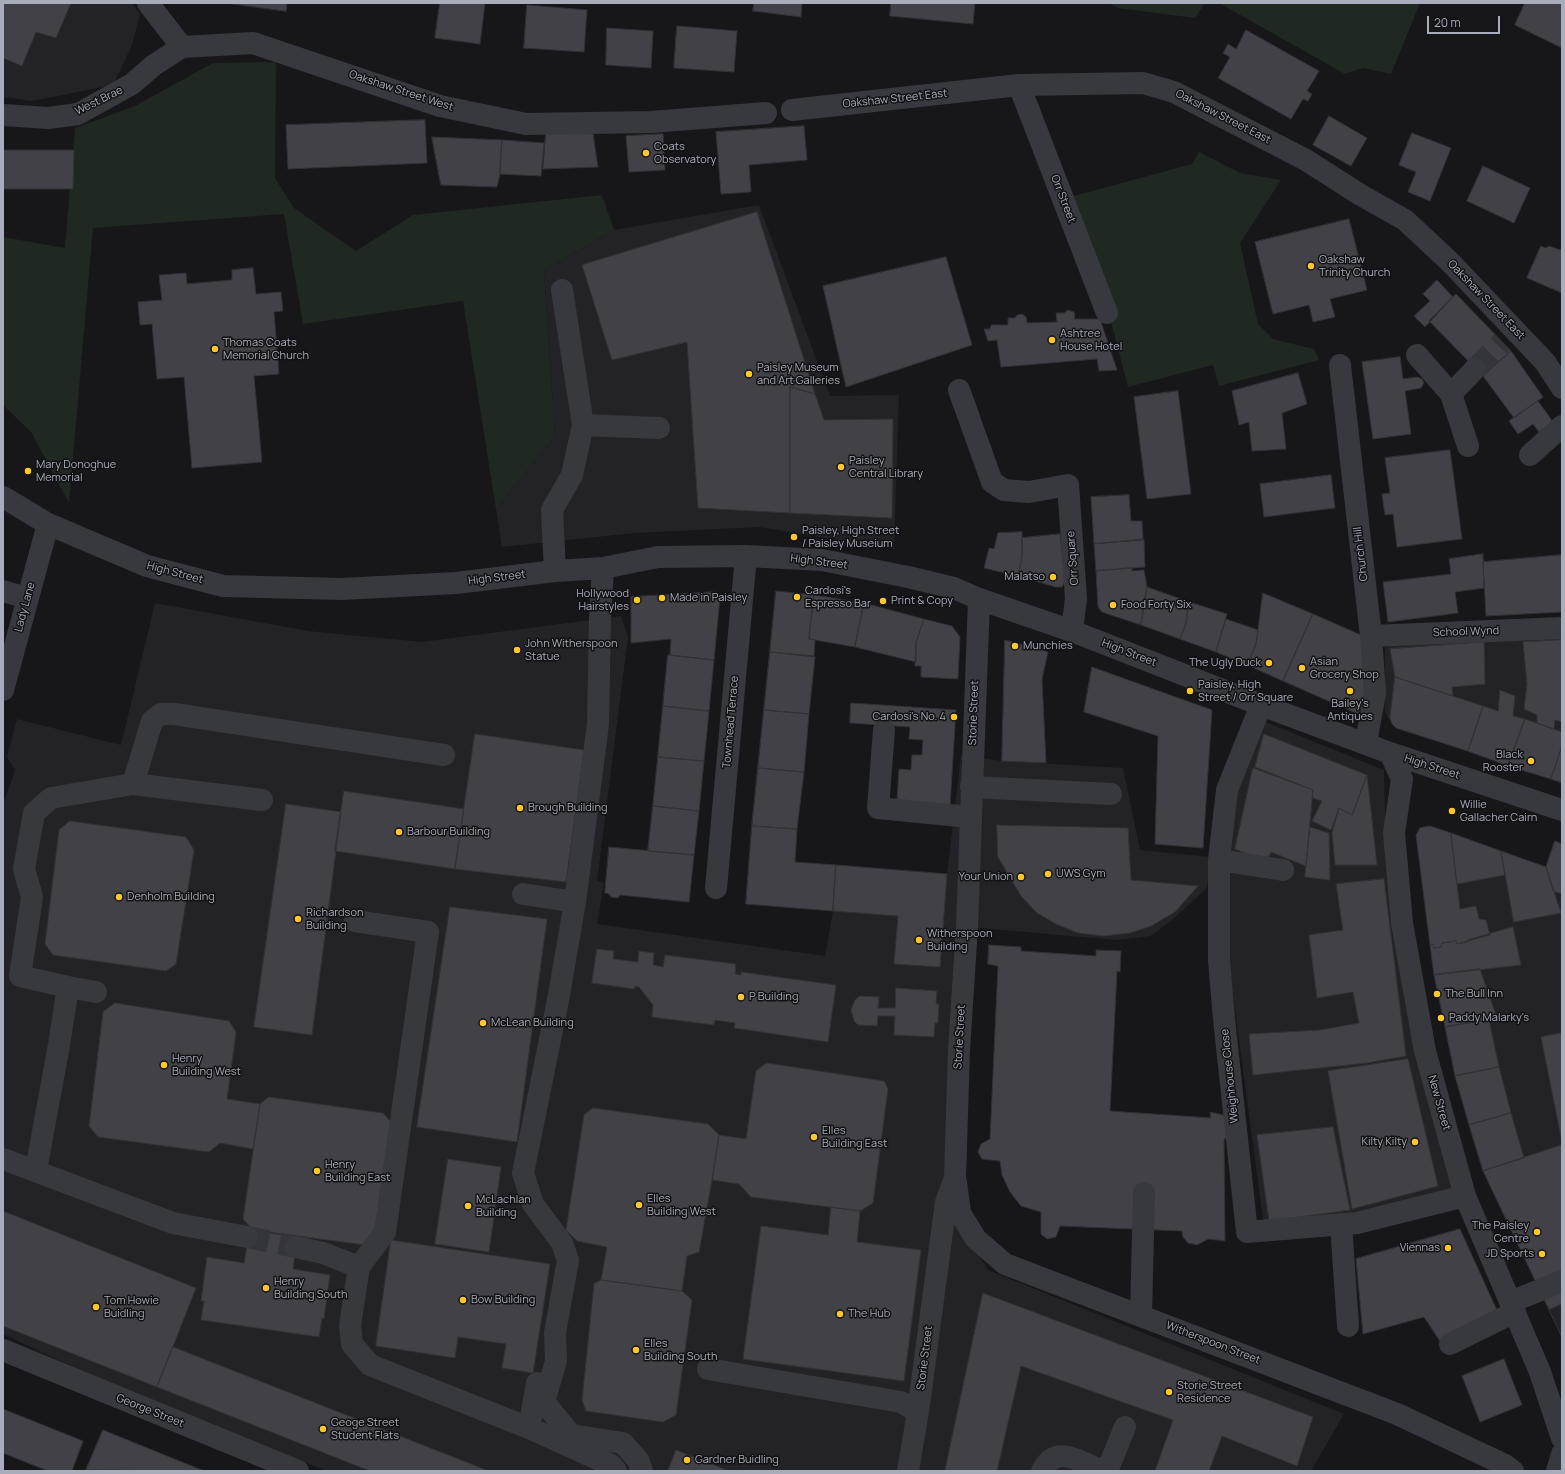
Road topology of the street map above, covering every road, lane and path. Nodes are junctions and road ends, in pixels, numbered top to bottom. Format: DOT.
graph roads {
  1 [pos="148,3"];
  2 [pos="182,47"];
  3 [pos="1019,85"];
  4 [pos="792,110"];
  5 [pos="766,113"];
  6 [pos="3,115"];
  7 [pos="562,290"];
  8 [pos="1107,313"];
  9 [pos="1417,355"];
  10 [pos="1340,364"];
  11 [pos="1476,369"];
  12 [pos="1562,388"];
  13 [pos="959,390"];
  14 [pos="1451,394"];
  15 [pos="583,425"];
  16 [pos="1562,426"];
  17 [pos="659,428"];
  18 [pos="1468,446"];
  19 [pos="1530,455"];
  20 [pos="3,497"];
  21 [pos="48,524"];
  22 [pos="746,556"];
  23 [pos="603,568"];
  24 [pos="556,570"];
  25 [pos="3,591"];
  26 [pos="27,598"];
  27 [pos="978,599"];
  28 [pos="1562,628"];
  29 [pos="1072,631"];
  30 [pos="1371,636"];
  31 [pos="3,690"];
  32 [pos="1262,705"];
  33 [pos="884,730"];
  34 [pos="1366,744"];
  35 [pos="1390,753"];
  36 [pos="444,754"];
  37 [pos="133,784"];
  38 [pos="971,787"];
  39 [pos="1111,794"];
  40 [pos="262,800"];
  41 [pos="1562,810"];
  42 [pos="970,817"];
  43 [pos="1219,860"];
  44 [pos="1283,870"];
  45 [pos="716,888"];
  46 [pos="523,894"];
  47 [pos="575,902"];
  48 [pos="355,921"];
  49 [pos="68,987"];
  50 [pos="96,992"];
  51 [pos="3,1159"];
  52 [pos="36,1170"];
  53 [pos="955,1178"];
  54 [pos="1144,1194"];
  55 [pos="1465,1196"];
  56 [pos="1341,1224"];
  57 [pos="247,1238"];
  58 [pos="296,1247"];
  59 [pos="360,1267"];
  60 [pos="557,1268"];
  61 [pos="1562,1281"];
  62 [pos="1513,1307"];
  63 [pos="1141,1315"];
  64 [pos="1348,1326"];
  65 [pos="1450,1344"];
  66 [pos="3,1350"];
  67 [pos="708,1369"];
  68 [pos="918,1412"];
  69 [pos="1125,1427"];
  70 [pos="529,1428"];
  71 [pos="1562,1438"];
  72 [pos="1562,1454"];
  73 [pos="298,1471"];
  74 [pos="616,1471"];
  75 [pos="642,1471"];
  76 [pos="908,1471"];
  77 [pos="1042,1471"];
  78 [pos="1102,1471"];
  79 [pos="1107,1471"];
  80 [pos="1513,1471"];
  81 [pos="1557,1471"];
  1 -- 2 [label="street"];
  2 -- 5 [label="street, Oakshaw Street West"];
  2 -- 6 [label="street, West Brae"];
  3 -- 4 [label="street, Oakshaw Street East"];
  3 -- 8 [label="street, Orr Street"];
  3 -- 12 [label="street, Oakshaw Street East"];
  7 -- 15 [label="street"];
  9 -- 14 [label="street"];
  10 -- 30 [label="street, Church Hill"];
  11 -- 14 [label="street"];
  13 -- 29 [label="street, Orr Square"];
  14 -- 18 [label="street"];
  15 -- 17 [label="street"];
  15 -- 24 [label="street"];
  16 -- 19 [label="street"];
  20 -- 21 [label="street, High Street"];
  21 -- 24 [label="street, High Street"];
  21 -- 26 [label="street, Lady Lane"];
  22 -- 23 [label="street, High Street"];
  22 -- 27 [label="street, High Street"];
  22 -- 45 [label="street, Townhead Terrace"];
  23 -- 24 [label="street, High Street"];
  23 -- 47 [label="street"];
  25 -- 26 [label="street"];
  26 -- 31 [label="street, Lady Lane"];
  27 -- 29 [label="street, High Street"];
  27 -- 38 [label="street, Storie Street"];
  28 -- 30 [label="street, School Wynd"];
  29 -- 32 [label="street, High Street"];
  30 -- 34 [label="street, Church Hill"];
  32 -- 34 [label="street, High Street"];
  32 -- 43 [label="street, Weighhouse Close"];
  33 -- 42 [label="street"];
  34 -- 35 [label="street, High Street"];
  35 -- 41 [label="street, High Street"];
  35 -- 55 [label="street, New Street"];
  36 -- 37 [label="street"];
  37 -- 40 [label="street"];
  37 -- 49 [label="street"];
  38 -- 39 [label="street"];
  38 -- 42 [label="street, Storie Street"];
  42 -- 53 [label="street, Storie Street"];
  43 -- 44 [label="street"];
  43 -- 56 [label="street, Weighhouse Close"];
  46 -- 47 [label="street"];
  47 -- 75 [label="street"];
  48 -- 59 [label="street"];
  49 -- 50 [label="street"];
  49 -- 52 [label="street"];
  51 -- 52 [label="street"];
  52 -- 57 [label="street"];
  53 -- 63 [label="street, Witherspoon Street"];
  53 -- 68 [label="street, Storie Street"];
  54 -- 63 [label="street"];
  55 -- 56 [label="street, Weighhouse Close"];
  55 -- 62 [label="street, New Street"];
  56 -- 64 [label="street"];
  58 -- 59 [label="street"];
  59 -- 70 [label="street"];
  60 -- 70 [label="street"];
  61 -- 62 [label="street"];
  62 -- 65 [label="street"];
  62 -- 71 [label="street, New Street"];
  63 -- 80 [label="street, Witherspoon Street"];
  66 -- 73 [label="street, George Street"];
  67 -- 68 [label="street"];
  68 -- 76 [label="street, Storie Street"];
  69 -- 79 [label="street"];
  70 -- 74 [label="street"];
  72 -- 81 [label="street"];
  77 -- 78 [label="street"];
}
